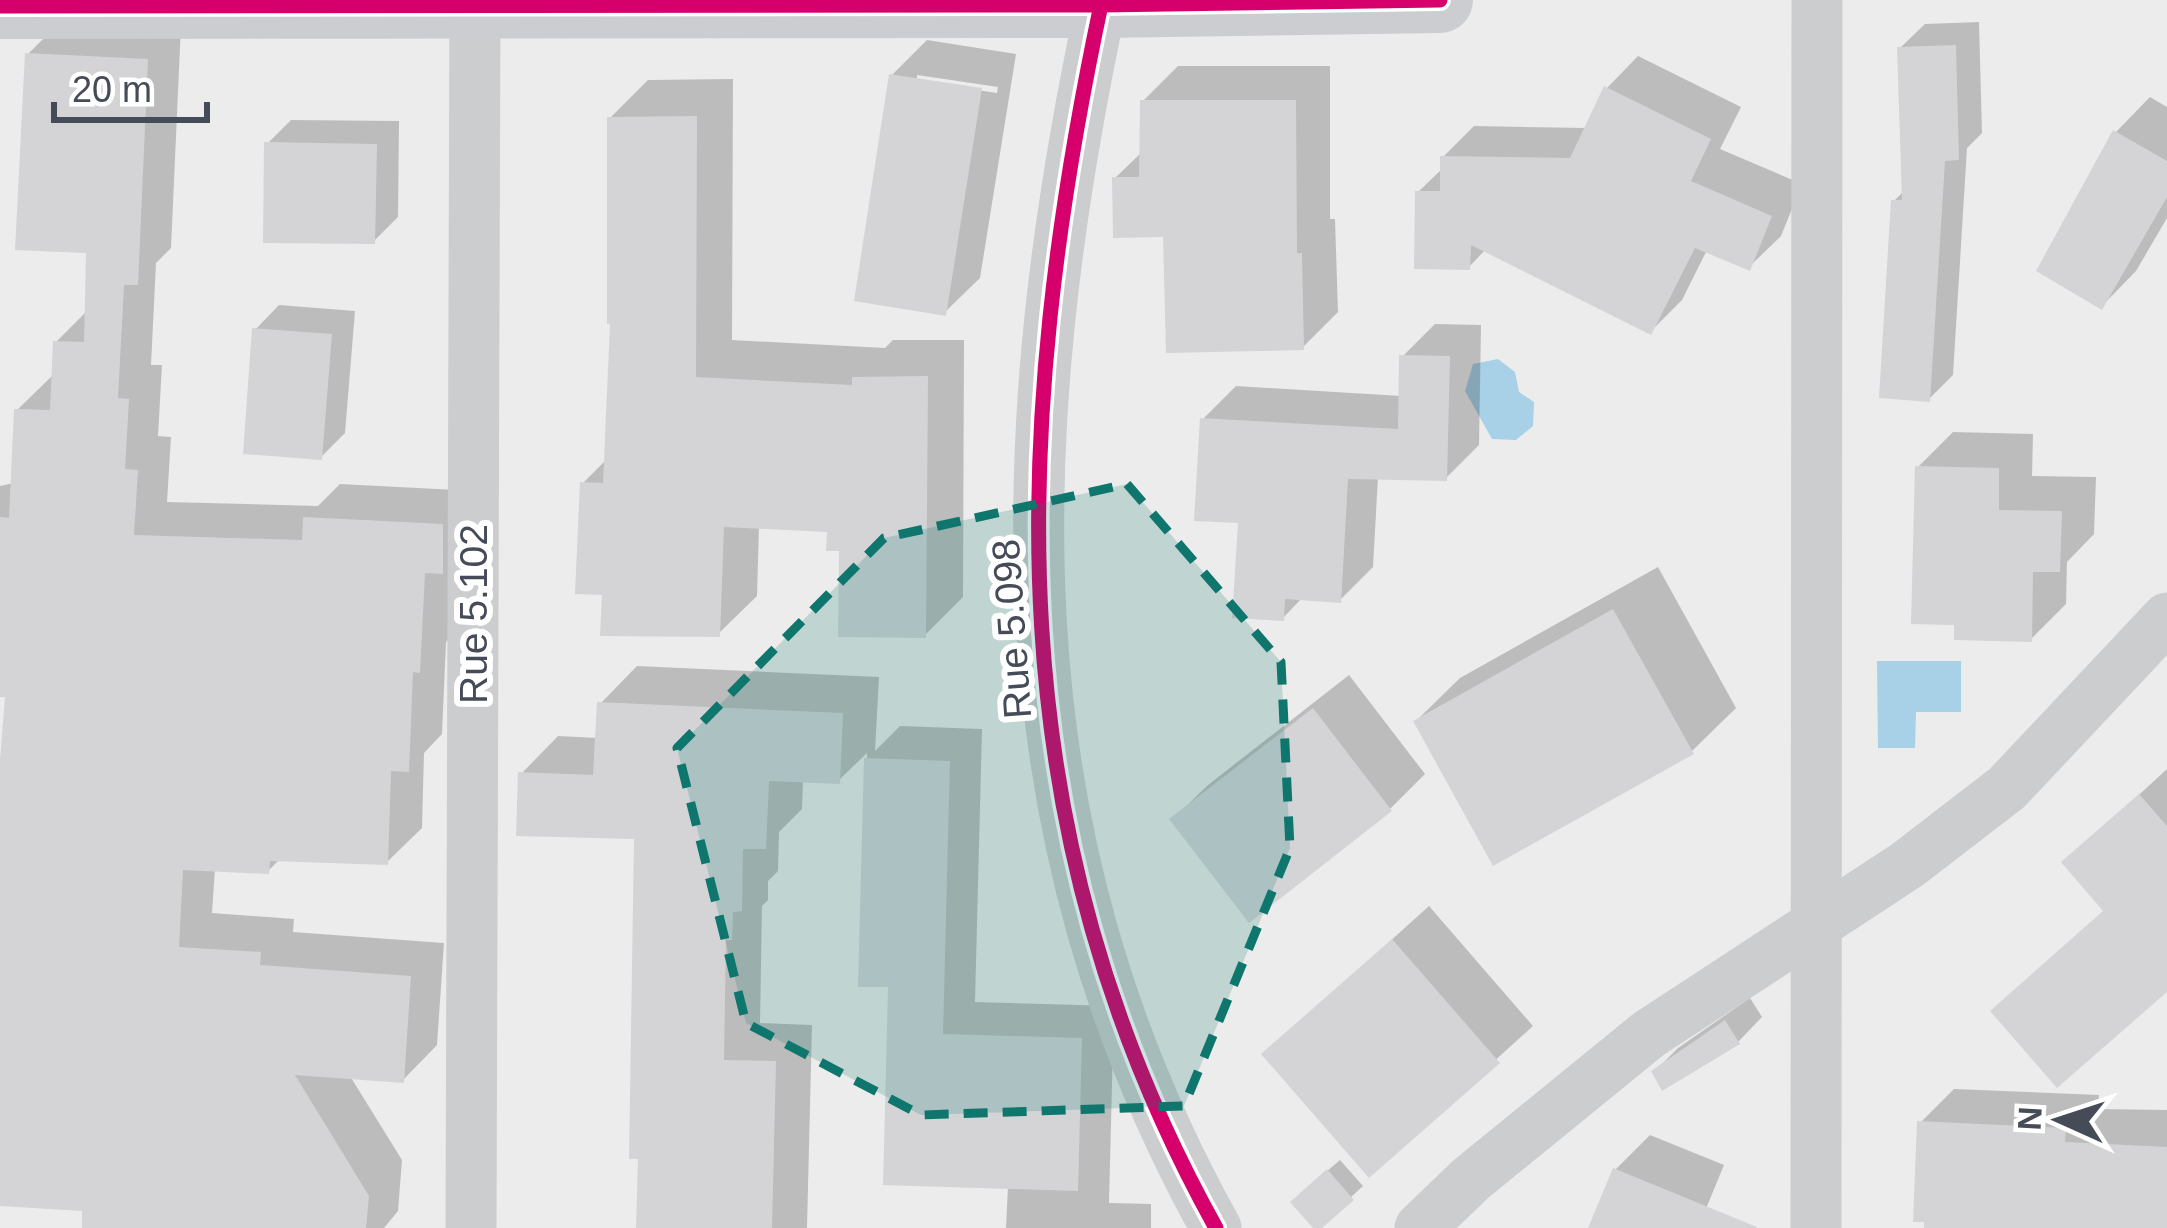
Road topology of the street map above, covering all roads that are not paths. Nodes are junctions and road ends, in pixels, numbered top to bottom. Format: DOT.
graph roads {
  1 [pos="1441,0"];
  2 [pos="1817,0"];
  3 [pos="475,2"];
  4 [pos="1102,3"];
  5 [pos="0,6"];
  6 [pos="2167,618"];
  7 [pos="1815,928"];
  8 [pos="471,1228"];
  9 [pos="1216,1228"];
  10 [pos="1420,1228"];
  11 [pos="1816,1228"];
  1 -- 4 [label="street"];
  2 -- 7 [label="street"];
  3 -- 4 [label="street"];
  3 -- 5 [label="street"];
  3 -- 8 [label="street, Rue 5.102"];
  4 -- 9 [label="street, Rue 5.098"];
  6 -- 7 [label="street"];
  7 -- 10 [label="street"];
  7 -- 11 [label="street"];
}
